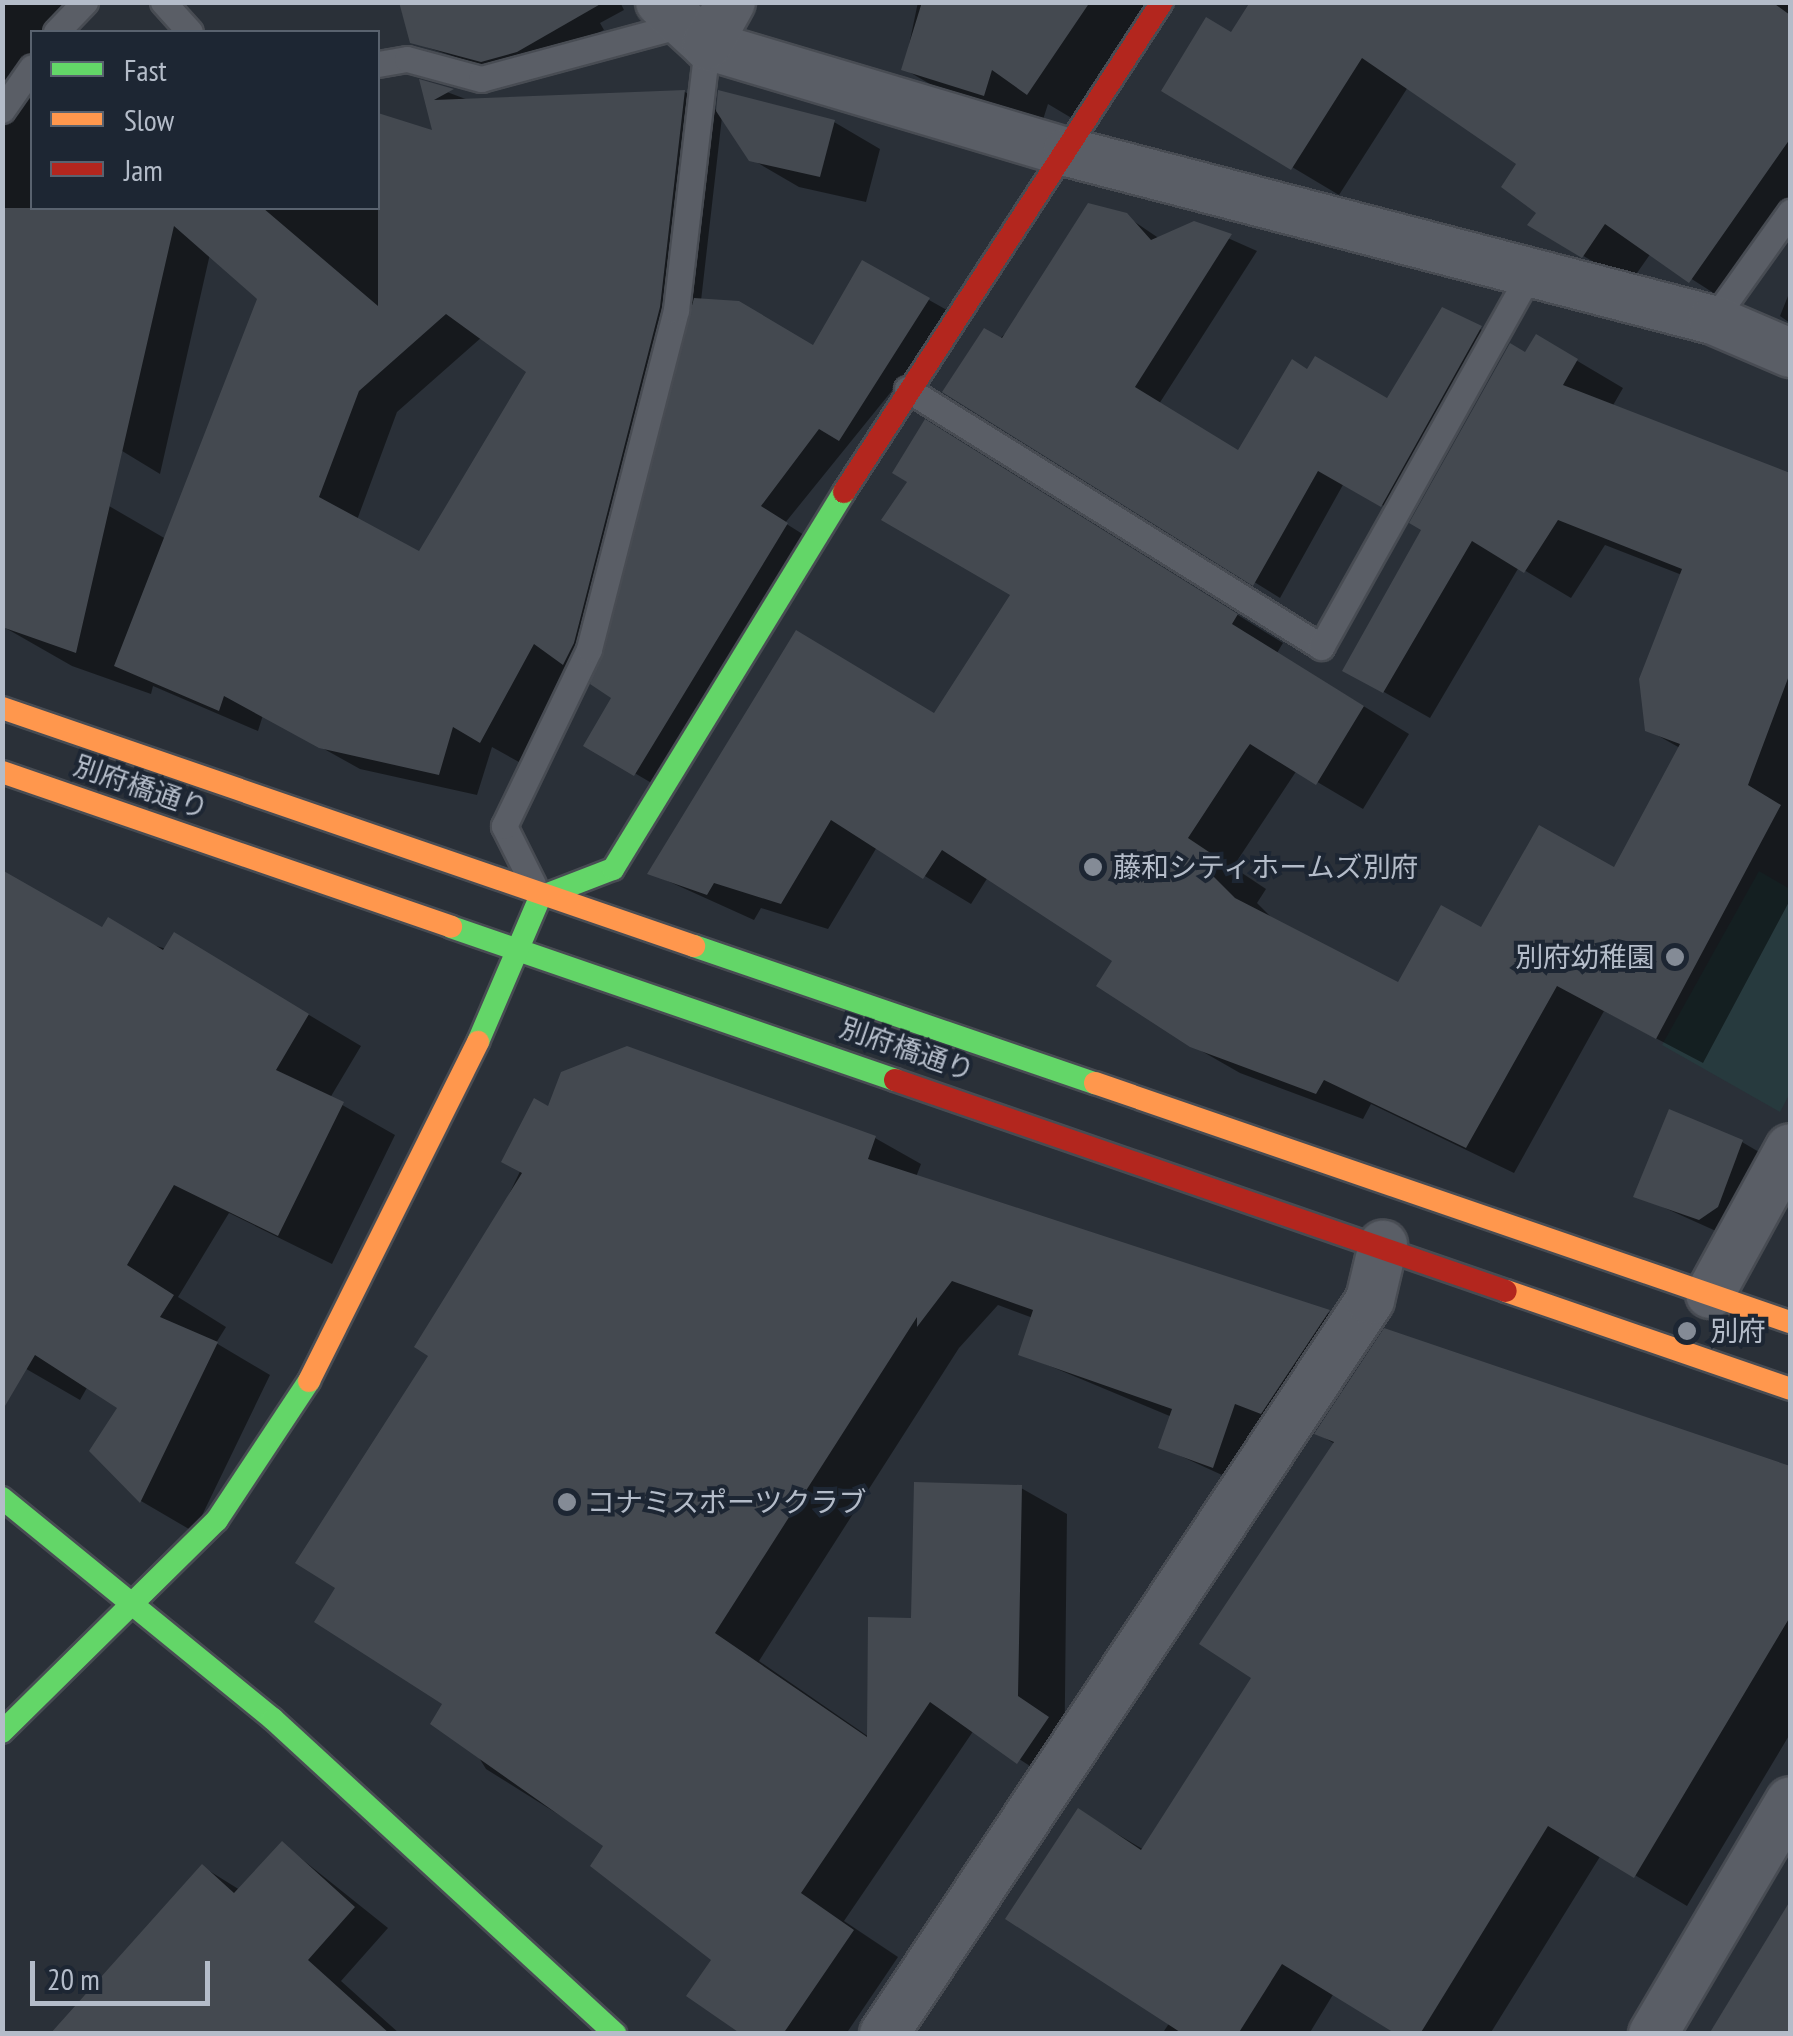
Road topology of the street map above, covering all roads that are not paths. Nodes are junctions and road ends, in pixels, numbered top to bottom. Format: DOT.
graph roads {
  1 [pos="85,2"];
  2 [pos="164,2"];
  3 [pos="730,2"];
  4 [pos="1162,2"];
  5 [pos="682,24"];
  6 [pos="58,30"];
  7 [pos="188,30"];
  8 [pos="380,64"];
  9 [pos="30,69"];
  10 [pos="2,110"];
  11 [pos="1066,152"];
  12 [pos="1790,212"];
  13 [pos="1531,272"];
  14 [pos="1712,320"];
  15 [pos="1790,353"];
  16 [pos="906,388"];
  17 [pos="2,708"];
  18 [pos="2,772"];
  19 [pos="540,897"];
  20 [pos="525,949"];
  21 [pos="1790,1148"];
  22 [pos="1383,1246"];
  23 [pos="1710,1294"];
  24 [pos="1790,1322"];
  25 [pos="1790,1389"];
  26 [pos="2,1498"];
  27 [pos="131,1601"];
  28 [pos="2,1732"];
  29 [pos="1790,1801"];
  30 [pos="615,2034"];
  31 [pos="884,2034"];
  32 [pos="1653,2034"];
  1 -- 6 [label="lane"];
  2 -- 7 [label="lane"];
  3 -- 5 [label="street"];
  4 -- 11 [label="main road"];
  5 -- 8 [label="lane"];
  5 -- 11 [label="street"];
  5 -- 19 [label="lane"];
  9 -- 10 [label="lane"];
  11 -- 13 [label="street"];
  11 -- 16 [label="main road"];
  12 -- 14 [label="lane"];
  13 -- 14 [label="street"];
  13 -- 16 [label="lane"];
  14 -- 15 [label="street"];
  16 -- 19 [label="main road"];
  17 -- 19 [label="main road, 別府橋通り"];
  18 -- 20 [label="main road, 別府橋通り"];
  19 -- 20 [label="main road"];
  19 -- 23 [label="main road, 別府橋通り"];
  20 -- 22 [label="main road, 別府橋通り"];
  20 -- 27 [label="main road"];
  21 -- 23 [label="street"];
  22 -- 25 [label="main road, 別府橋通り"];
  22 -- 31 [label="street"];
  23 -- 24 [label="main road, 別府橋通り"];
  26 -- 27 [label="main road"];
  27 -- 28 [label="main road"];
  27 -- 30 [label="main road"];
  29 -- 32 [label="street"];
}
